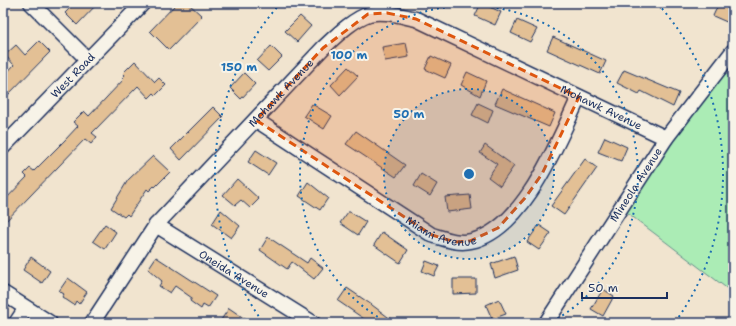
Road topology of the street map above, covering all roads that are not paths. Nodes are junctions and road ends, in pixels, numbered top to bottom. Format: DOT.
graph roads {
  1 [pos="31,3"];
  2 [pos="143,3"];
  3 [pos="733,51"];
  4 [pos="88,60"];
  5 [pos="579,97"];
  6 [pos="256,120"];
  7 [pos="666,138"];
  8 [pos="3,147"];
  9 [pos="156,225"];
  10 [pos="3,293"];
  11 [pos="26,308"];
  12 [pos="552,321"];
  13 [pos="16,323"];
  14 [pos="50,323"];
  15 [pos="92,323"];
  16 [pos="313,323"];
  1 -- 4 [label="street"];
  2 -- 4 [label="street, West Road"];
  3 -- 7 [label="street, Mineola Avenue"];
  4 -- 8 [label="street, West Road"];
  5 -- 6 [label="street, Mohawk Avenue"];
  5 -- 6 [label="street, Miami Avenue"];
  5 -- 7 [label="street, Mohawk Avenue"];
  6 -- 9 [label="street, Mohawk Avenue"];
  7 -- 12 [label="street, Mineola Avenue"];
  9 -- 15 [label="street, Mohawk Avenue"];
  9 -- 16 [label="street, Oneida Avenue"];
  10 -- 11 [label="street"];
  11 -- 13 [label="street"];
  11 -- 14 [label="street"];
}
